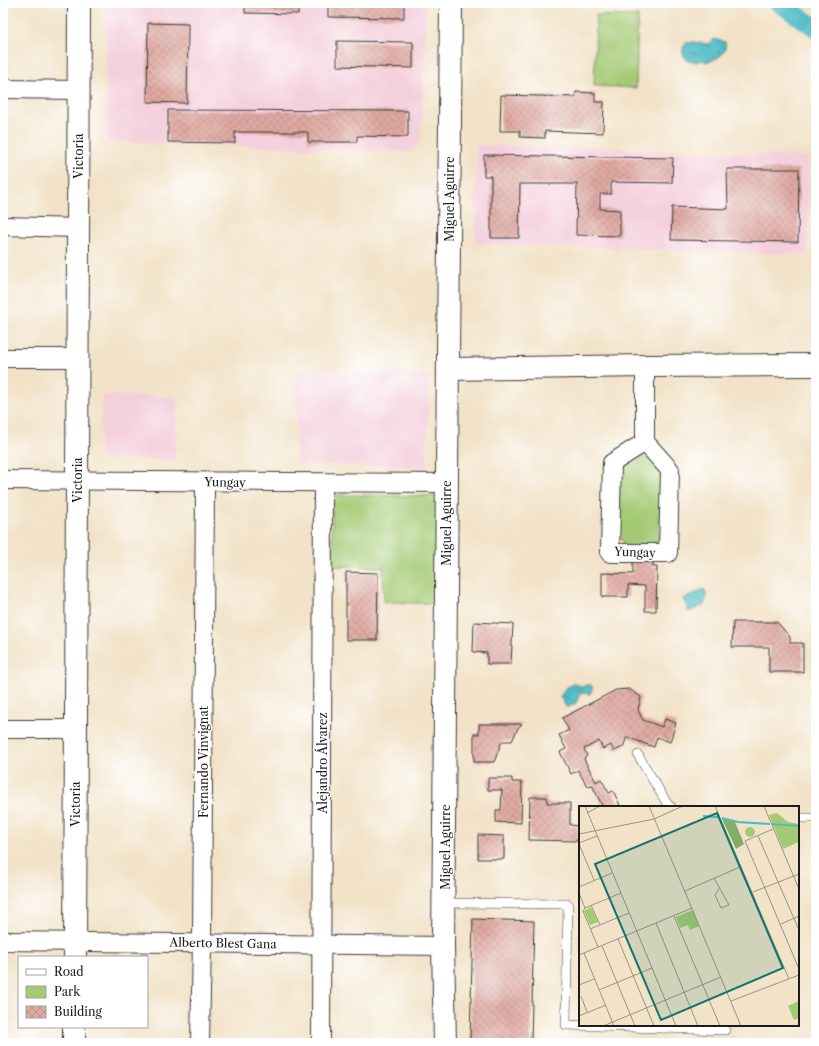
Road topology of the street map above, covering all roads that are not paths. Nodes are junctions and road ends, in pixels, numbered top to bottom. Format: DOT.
graph roads {
  1 [pos="79,3"];
  2 [pos="451,3"];
  3 [pos="3,89"];
  4 [pos="78,90"];
  5 [pos="3,226"];
  6 [pos="78,228"];
  7 [pos="3,358"];
  8 [pos="77,358"];
  9 [pos="816,365"];
  10 [pos="645,366"];
  11 [pos="448,369"];
  12 [pos="645,442"];
  13 [pos="3,480"];
  14 [pos="77,481"];
  15 [pos="205,482"];
  16 [pos="323,483"];
  17 [pos="446,483"];
  18 [pos="3,729"];
  19 [pos="76,729"];
  20 [pos="638,755"];
  21 [pos="670,806"];
  22 [pos="799,818"];
  23 [pos="816,818"];
  24 [pos="444,903"];
  25 [pos="3,941"];
  26 [pos="202,943"];
  27 [pos="321,944"];
  28 [pos="443,946"];
  29 [pos="75,949"];
  30 [pos="579,1025"];
  31 [pos="598,1026"];
  32 [pos="74,1028"];
  33 [pos="725,1030"];
  34 [pos="74,1043"];
  35 [pos="200,1043"];
  36 [pos="321,1043"];
  37 [pos="445,1043"];
  1 -- 4 [label="street, Victoria"];
  2 -- 11 [label="street, Miguel Aguirre"];
  3 -- 4 [label="street"];
  4 -- 6 [label="street, Victoria"];
  5 -- 6 [label="street"];
  6 -- 8 [label="street, Victoria"];
  7 -- 8 [label="street"];
  8 -- 14 [label="street, Victoria"];
  9 -- 10 [label="street"];
  10 -- 11 [label="street"];
  10 -- 12 [label="street"];
  11 -- 17 [label="street, Miguel Aguirre"];
  12 -- 12 [label="street, Yungay"];
  13 -- 14 [label="street, Yungay"];
  14 -- 15 [label="street, Yungay"];
  14 -- 19 [label="street, Victoria"];
  15 -- 16 [label="street, Yungay"];
  15 -- 26 [label="street, Fernando Vinvignat"];
  16 -- 17 [label="street, Yungay"];
  16 -- 27 [label="street, Alejandro Álvarez"];
  17 -- 24 [label="street, Miguel Aguirre"];
  18 -- 19 [label="street"];
  19 -- 29 [label="street, Victoria"];
  20 -- 21 [label="lane"];
  22 -- 23 [label="lane"];
  24 -- 28 [label="street, Miguel Aguirre"];
  24 -- 30 [label="lane"];
  25 -- 29 [label="street, Alberto Blest Gana"];
  26 -- 27 [label="street, Alberto Blest Gana"];
  26 -- 29 [label="street, Alberto Blest Gana"];
  26 -- 35 [label="street, Fernando Vinvignat"];
  27 -- 28 [label="street, Alberto Blest Gana"];
  27 -- 36 [label="street, Alejandro Álvarez"];
  28 -- 37 [label="street, Miguel Aguirre"];
  31 -- 33 [label="lane"];
  32 -- 34 [label="street"];
}
